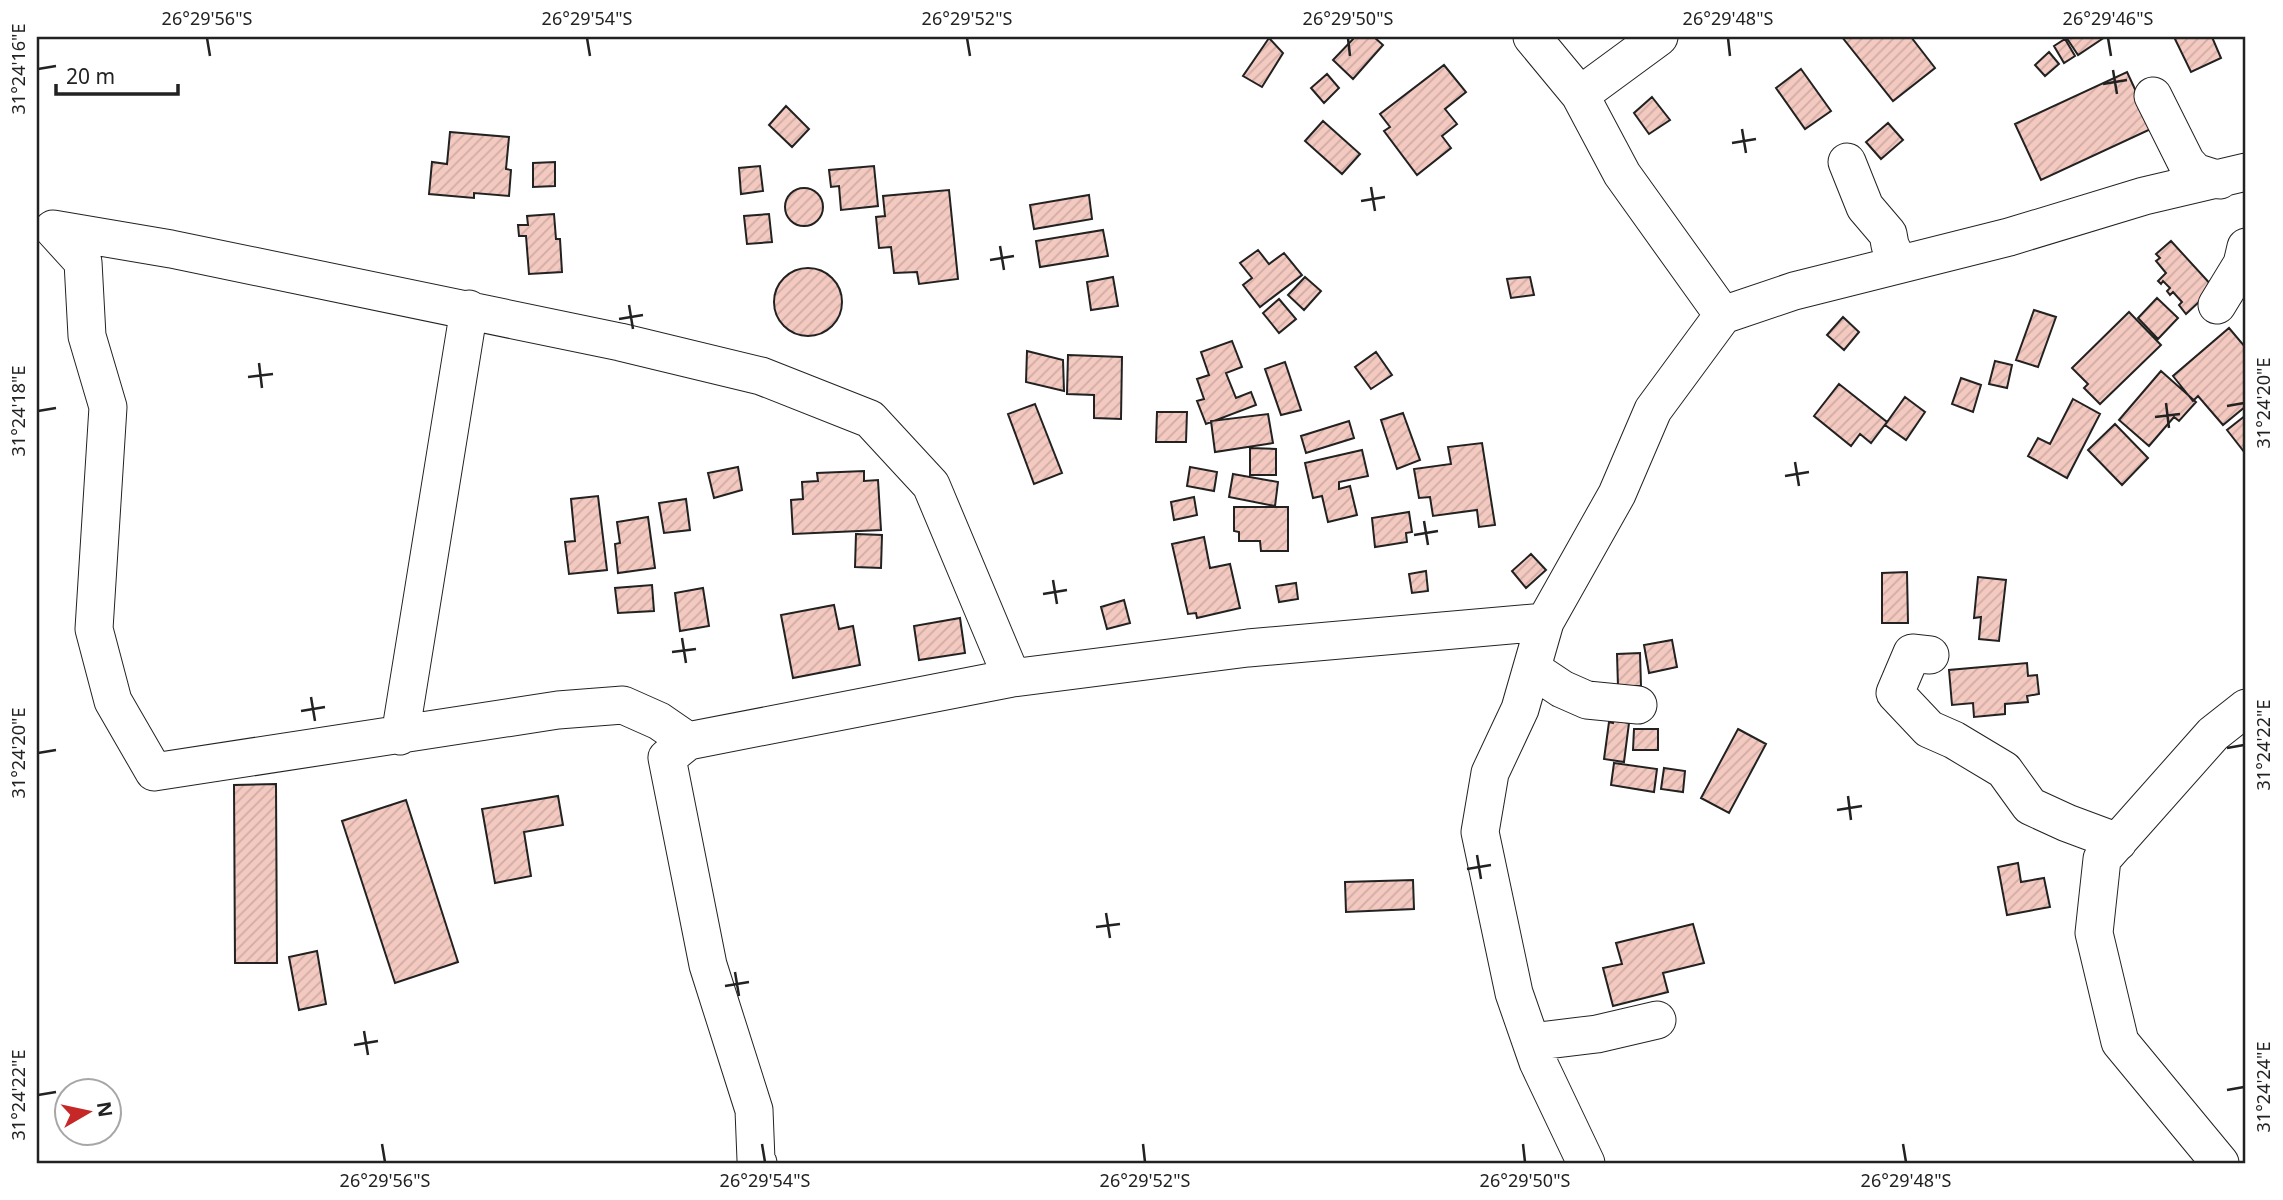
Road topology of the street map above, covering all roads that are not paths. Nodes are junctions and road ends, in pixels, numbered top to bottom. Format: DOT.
graph roads {
  1 [pos="1532,37"];
  2 [pos="1659,37"];
  3 [pos="1580,95"];
  4 [pos="2153,96"];
  5 [pos="1847,162"];
  6 [pos="2239,175"];
  7 [pos="1899,264"];
  8 [pos="2244,265"];
  9 [pos="2217,305"];
  10 [pos="469,309"];
  11 [pos="1723,314"];
  12 [pos="1545,622"];
  13 [pos="1930,655"];
  14 [pos="1532,669"];
  15 [pos="1012,678"];
  16 [pos="1638,705"];
  17 [pos="2246,708"];
  18 [pos="400,736"];
  19 [pos="688,741"];
  20 [pos="2118,842"];
  21 [pos="1657,1020"];
  22 [pos="1531,1042"];
  23 [pos="758,1163"];
  24 [pos="1586,1163"];
  25 [pos="2220,1163"];
  1 -- 3 [label="street"];
  2 -- 3 [label="street"];
  3 -- 11 [label="street"];
  4 -- 6 [label="street"];
  5 -- 7 [label="street"];
  6 -- 7 [label="street"];
  7 -- 11 [label="street"];
  8 -- 9 [label="street"];
  10 -- 15 [label="street"];
  10 -- 18 [label="street"];
  10 -- 18 [label="street"];
  11 -- 12 [label="street"];
  12 -- 14 [label="street"];
  12 -- 15 [label="street"];
  13 -- 20 [label="street"];
  14 -- 16 [label="street"];
  14 -- 22 [label="street"];
  15 -- 19 [label="street"];
  17 -- 20 [label="street"];
  18 -- 19 [label="street"];
  19 -- 23 [label="street"];
  20 -- 25 [label="street"];
  21 -- 22 [label="street"];
  22 -- 24 [label="street"];
}
